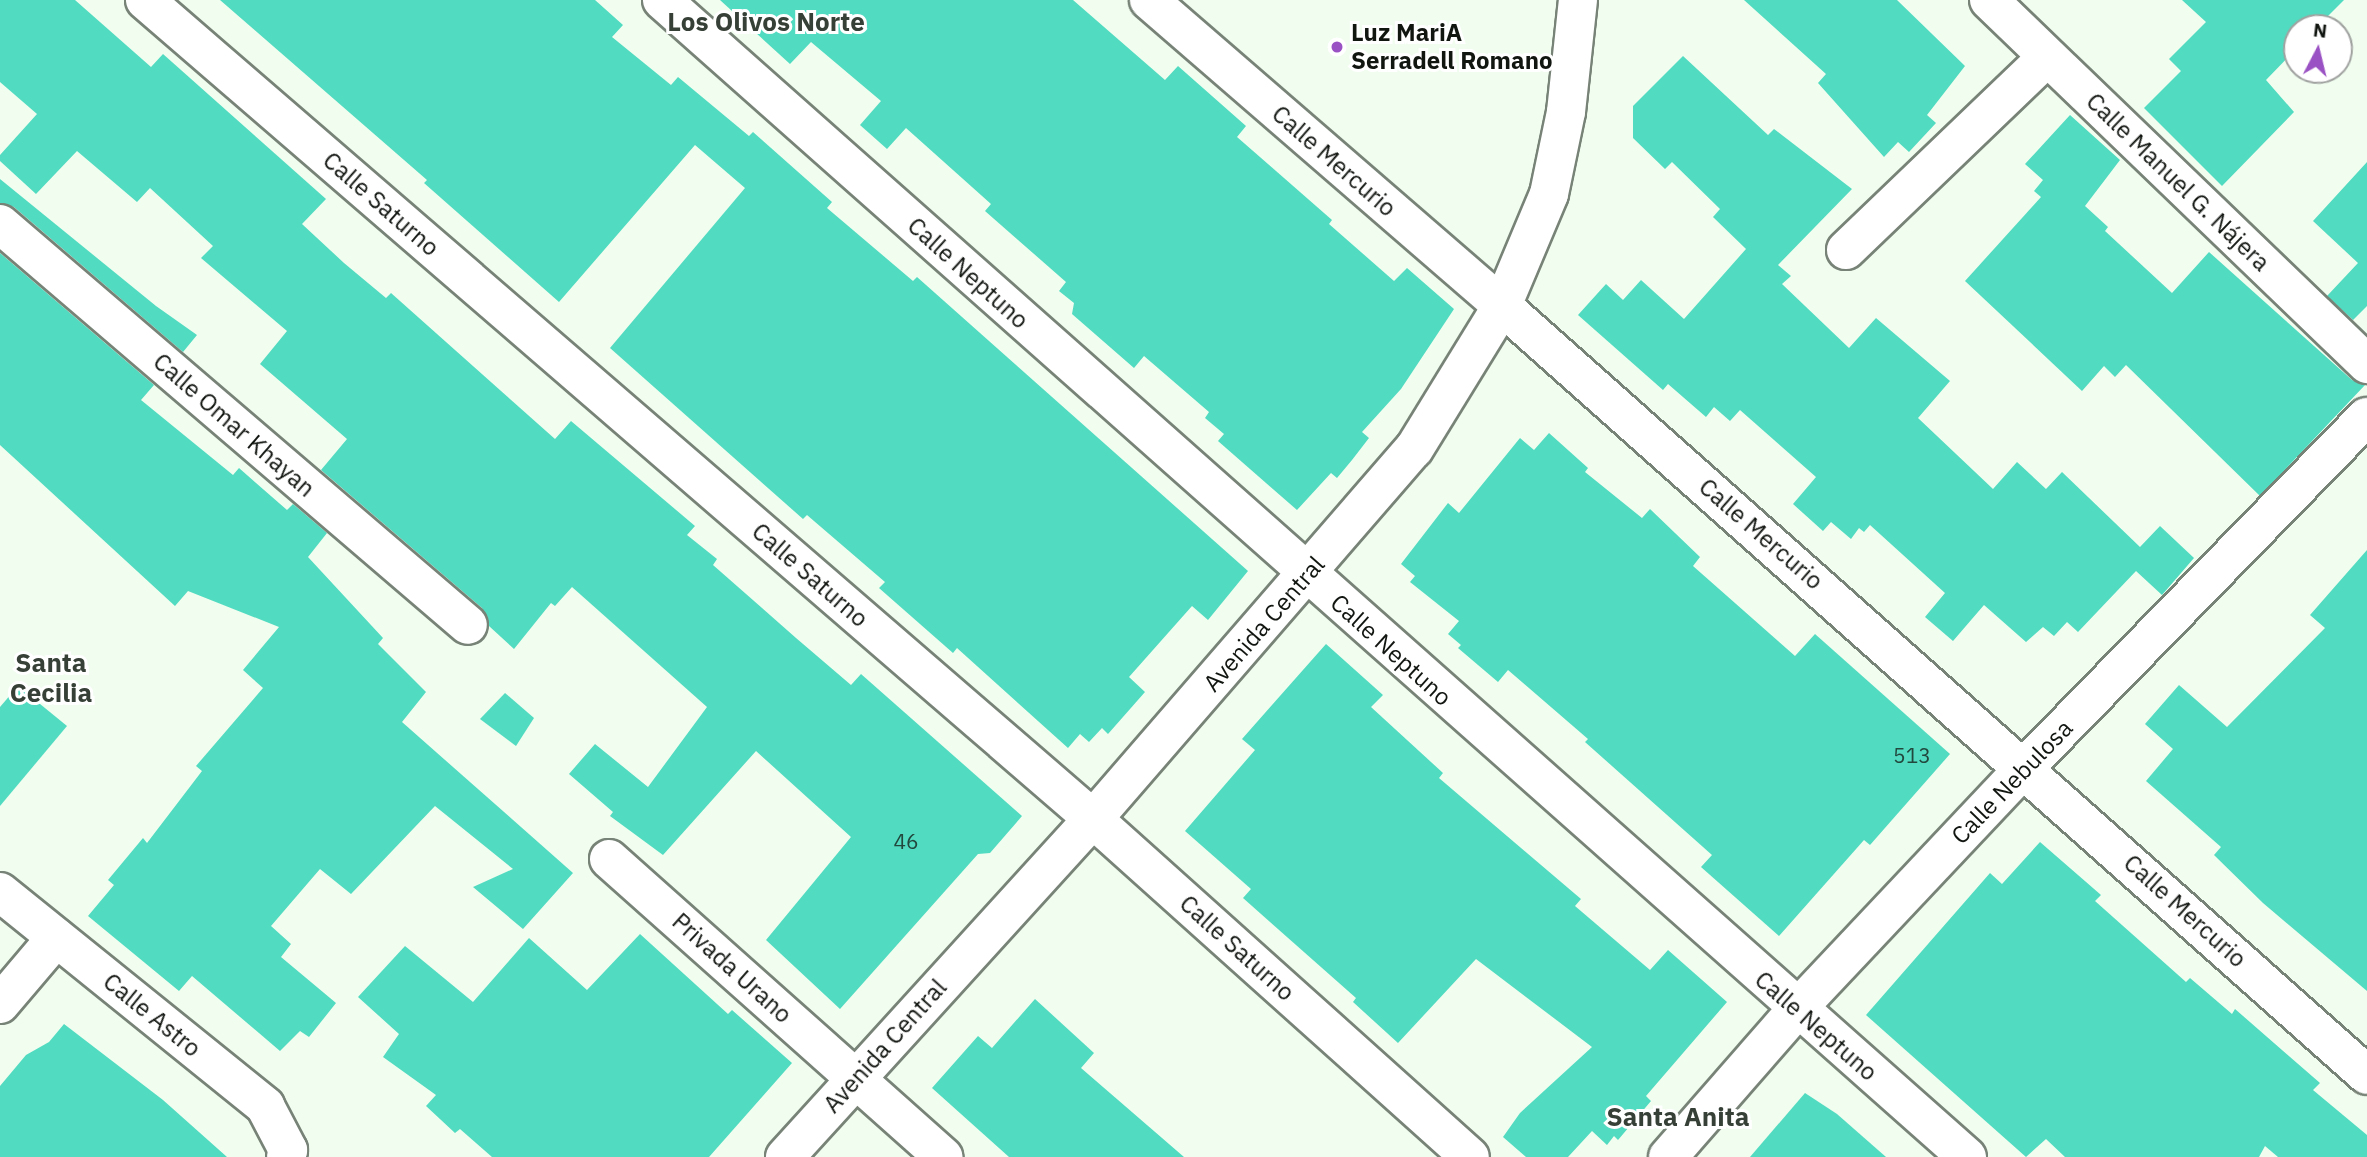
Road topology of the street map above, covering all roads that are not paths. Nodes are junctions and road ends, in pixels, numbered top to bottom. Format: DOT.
graph roads {
  1 [pos="145,0"];
  2 [pos="662,0"];
  3 [pos="1149,0"];
  4 [pos="1578,0"];
  5 [pos="1989,0"];
  6 [pos="2047,57"];
  7 [pos="0,224"];
  8 [pos="1846,250"];
  9 [pos="1502,306"];
  10 [pos="2367,364"];
  11 [pos="2367,417"];
  12 [pos="1307,576"];
  13 [pos="468,625"];
  14 [pos="2025,767"];
  15 [pos="1093,818"];
  16 [pos="609,859"];
  17 [pos="0,892"];
  18 [pos="56,938"];
  19 [pos="0,1004"];
  20 [pos="1797,1009"];
  21 [pos="2367,1076"];
  22 [pos="855,1077"];
  23 [pos="287,1154"];
  24 [pos="785,1157"];
  25 [pos="943,1157"];
  26 [pos="1470,1157"];
  27 [pos="1668,1157"];
  28 [pos="1967,1157"];
  1 -- 15 [label="street, Calle Saturno"];
  2 -- 12 [label="street, Calle Neptuno"];
  3 -- 9 [label="street, Calle Mercurio"];
  4 -- 9 [label="street, Avenida Central"];
  5 -- 6 [label="street, Calle Manuel G. Nájera"];
  6 -- 8 [label="street"];
  6 -- 10 [label="street, Calle Manuel G. Nájera"];
  7 -- 13 [label="street, Calle Omar Khayan"];
  9 -- 12 [label="street, Avenida Central"];
  9 -- 14 [label="street, Calle Mercurio"];
  11 -- 14 [label="street, Calle Nebulosa"];
  12 -- 15 [label="street, Avenida Central"];
  12 -- 20 [label="street, Calle Neptuno"];
  14 -- 20 [label="street, Calle Nebulosa"];
  14 -- 21 [label="street, Calle Mercurio"];
  15 -- 22 [label="street, Avenida Central"];
  15 -- 26 [label="street, Calle Saturno"];
  16 -- 22 [label="street, Privada Urano"];
  17 -- 18 [label="street, Calle Astro"];
  18 -- 19 [label="street"];
  18 -- 23 [label="street, Calle Astro"];
  20 -- 27 [label="street, Calle Nebulosa"];
  20 -- 28 [label="street, Calle Neptuno"];
  22 -- 24 [label="street, Avenida Central"];
  22 -- 25 [label="street, Privada Urano"];
}
